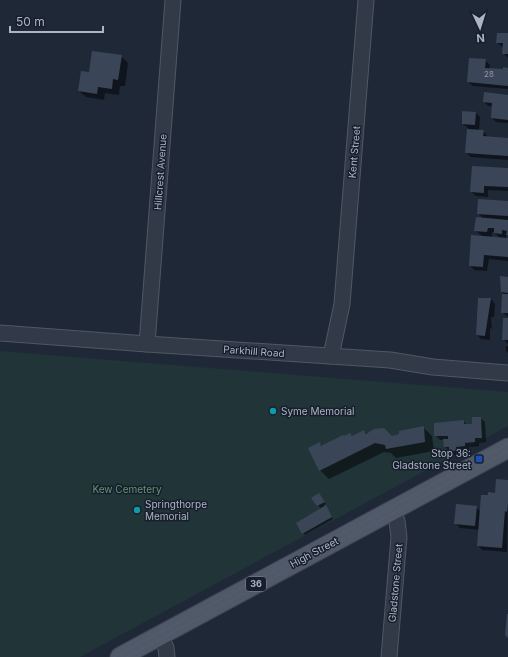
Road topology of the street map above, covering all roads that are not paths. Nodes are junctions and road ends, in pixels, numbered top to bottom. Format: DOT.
graph roads {
  1 [pos="173,0"];
  2 [pos="366,0"];
  3 [pos="0,333"];
  4 [pos="147,344"];
  5 [pos="338,356"];
  6 [pos="508,373"];
  7 [pos="508,448"];
  8 [pos="392,510"];
  9 [pos="160,635"];
  10 [pos="120,657"];
  11 [pos="167,657"];
  12 [pos="388,657"];
  1 -- 4 [label="street, Hillcrest Avenue"];
  2 -- 5 [label="street, Kent Street"];
  3 -- 4 [label="street, Parkhill Road"];
  4 -- 5 [label="street, Parkhill Road"];
  5 -- 6 [label="street, Parkhill Road"];
  7 -- 8 [label="main road, High Street / 36"];
  8 -- 9 [label="main road, High Street / 36"];
  8 -- 12 [label="street, Gladstone Street"];
  9 -- 10 [label="main road, High Street / 36"];
  9 -- 11 [label="street"];
}
